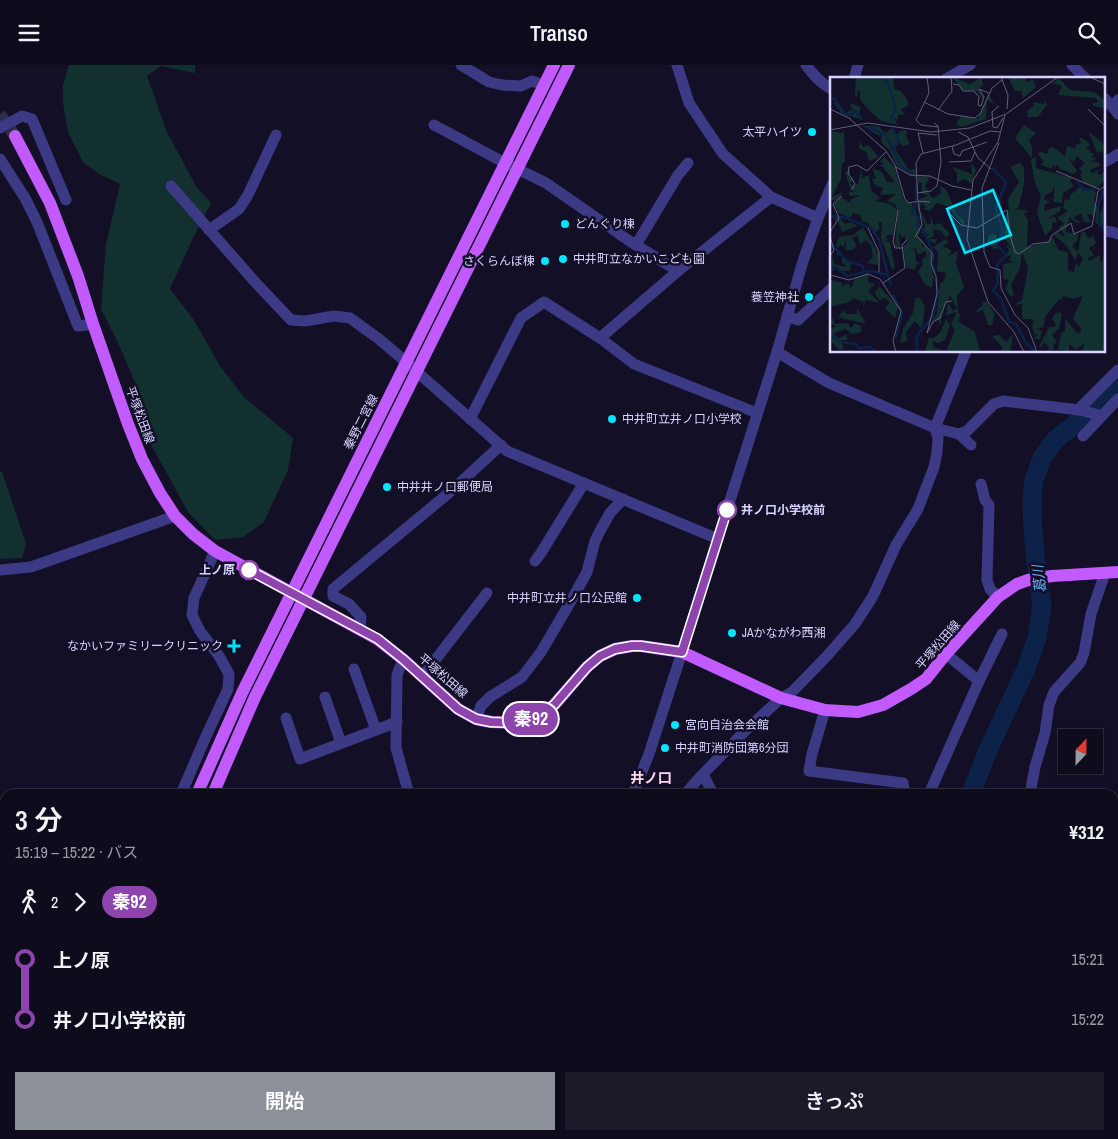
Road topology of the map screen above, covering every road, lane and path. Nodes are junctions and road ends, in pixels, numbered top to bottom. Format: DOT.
graph roads {
  1 [pos="461,65"];
  2 [pos="554,65"];
  3 [pos="569,65"];
  4 [pos="677,65"];
  5 [pos="806,65"];
  6 [pos="970,65"];
  7 [pos="1072,65"];
  8 [pos="949,77"];
  9 [pos="1084,77"];
  10 [pos="544,85"];
  11 [pos="830,88"];
  12 [pos="434,125"];
  13 [pos="0,128"];
  14 [pos="276,135"];
  15 [pos="15,136"];
  16 [pos="1118,154"];
  17 [pos="0,159"];
  18 [pos="1106,161"];
  19 [pos="505,163"];
  20 [pos="688,163"];
  21 [pos="518,169"];
  22 [pos="171,186"];
  23 [pos="830,190"];
  24 [pos="771,197"];
  25 [pos="66,200"];
  26 [pos="818,219"];
  27 [pos="209,230"];
  28 [pos="1106,231"];
  29 [pos="1118,234"];
  30 [pos="636,245"];
  31 [pos="678,271"];
  32 [pos="830,290"];
  33 [pos="787,316"];
  34 [pos="93,324"];
  35 [pos="600,339"];
  36 [pos="777,353"];
  37 [pos="965,353"];
  38 [pos="406,362"];
  39 [pos="1118,370"];
  40 [pos="416,371"];
  41 [pos="1118,399"];
  42 [pos="1080,410"];
  43 [pos="757,413"];
  44 [pos="1100,416"];
  45 [pos="470,419"];
  46 [pos="935,428"];
  47 [pos="959,434"];
  48 [pos="1083,436"];
  49 [pos="501,445"];
  50 [pos="971,445"];
  51 [pos="584,483"];
  52 [pos="980,484"];
  53 [pos="623,499"];
  54 [pos="175,516"];
  55 [pos="718,539"];
  56 [pos="215,551"];
  57 [pos="535,561"];
  58 [pos="0,570"];
  59 [pos="1118,572"];
  60 [pos="1104,573"];
  61 [pos="291,592"];
  62 [pos="487,593"];
  63 [pos="998,597"];
  64 [pos="304,600"];
  65 [pos="360,629"];
  66 [pos="1002,634"];
  67 [pos="682,652"];
  68 [pos="946,654"];
  69 [pos="404,660"];
  70 [pos="354,669"];
  71 [pos="422,677"];
  72 [pos="979,681"];
  73 [pos="325,697"];
  74 [pos="781,698"];
  75 [pos="825,710"];
  76 [pos="286,718"];
  77 [pos="476,719"];
  78 [pos="397,722"];
  79 [pos="376,730"];
  80 [pos="341,743"];
  81 [pos="703,774"];
  82 [pos="183,789"];
  83 [pos="199,789"];
  84 [pos="214,789"];
  85 [pos="404,789"];
  86 [pos="635,789"];
  87 [pos="690,789"];
  88 [pos="710,789"];
  89 [pos="905,789"];
  90 [pos="931,789"];
  91 [pos="1031,789"];
  1 -- 10 [label="street"];
  2 -- 10 [label="main road, 秦野二宮線"];
  3 -- 21 [label="main road"];
  4 -- 24 [label="street"];
  5 -- 11 [label="street"];
  6 -- 8 [label="street"];
  7 -- 9 [label="street"];
  10 -- 19 [label="main road, 秦野二宮線"];
  12 -- 19 [label="street"];
  13 -- 25 [label="street"];
  14 -- 27 [label="street"];
  15 -- 34 [label="main road, 平塚松田線"];
  16 -- 18 [label="street"];
  17 -- 34 [label="street"];
  19 -- 21 [label="street"];
  19 -- 38 [label="main road, 秦野二宮線"];
  20 -- 30 [label="street"];
  21 -- 30 [label="street"];
  21 -- 40 [label="main road"];
  22 -- 27 [label="street"];
  23 -- 26 [label="street"];
  24 -- 26 [label="street"];
  24 -- 31 [label="street"];
  26 -- 33 [label="street"];
  27 -- 38 [label="street"];
  28 -- 29 [label="street"];
  30 -- 31 [label="street"];
  31 -- 35 [label="street"];
  32 -- 33 [label="street"];
  33 -- 36 [label="street"];
  34 -- 54 [label="main road, 平塚松田線"];
  35 -- 43 [label="street"];
  35 -- 45 [label="street"];
  36 -- 43 [label="street"];
  36 -- 46 [label="street"];
  37 -- 46 [label="street"];
  38 -- 40 [label="street"];
  38 -- 61 [label="main road, 秦野二宮線"];
  39 -- 42 [label="street"];
  40 -- 45 [label="street"];
  40 -- 64 [label="main road"];
  41 -- 44 [label="street"];
  42 -- 44 [label="street"];
  42 -- 47 [label="street"];
  43 -- 55 [label="street"];
  44 -- 48 [label="street"];
  45 -- 49 [label="street"];
  46 -- 47 [label="street"];
  46 -- 74 [label="street"];
  47 -- 50 [label="street"];
  49 -- 51 [label="street"];
  49 -- 65 [label="street"];
  51 -- 53 [label="street"];
  51 -- 57 [label="street"];
  52 -- 63 [label="street"];
  53 -- 55 [label="street"];
  53 -- 77 [label="street"];
  54 -- 56 [label="main road, 平塚松田線"];
  54 -- 58 [label="street"];
  55 -- 67 [label="street"];
  56 -- 61 [label="main road, 平塚松田線"];
  56 -- 82 [label="street"];
  59 -- 60 [label="main road, 平塚松田線"];
  60 -- 63 [label="main road, 平塚松田線"];
  60 -- 91 [label="street"];
  61 -- 64 [label="main road, 平塚松田線"];
  61 -- 83 [label="main road, 秦野二宮線"];
  62 -- 71 [label="street"];
  63 -- 68 [label="main road, 平塚松田線"];
  64 -- 65 [label="main road, 平塚松田線"];
  64 -- 84 [label="main road"];
  65 -- 69 [label="main road, 平塚松田線"];
  66 -- 72 [label="street"];
  67 -- 74 [label="main road, 平塚松田線"];
  67 -- 77 [label="main road, 平塚松田線"];
  67 -- 86 [label="street"];
  68 -- 72 [label="street"];
  68 -- 75 [label="main road, 平塚松田線"];
  69 -- 71 [label="main road, 平塚松田線"];
  69 -- 78 [label="street"];
  70 -- 79 [label="street"];
  71 -- 77 [label="main road, 平塚松田線"];
  72 -- 90 [label="street"];
  73 -- 80 [label="street"];
  74 -- 75 [label="main road, 平塚松田線"];
  74 -- 81 [label="street"];
  75 -- 89 [label="street"];
  76 -- 80 [label="street"];
  78 -- 79 [label="street"];
  78 -- 85 [label="street"];
  79 -- 80 [label="street"];
  81 -- 87 [label="street"];
  81 -- 88 [label="street"];
}
